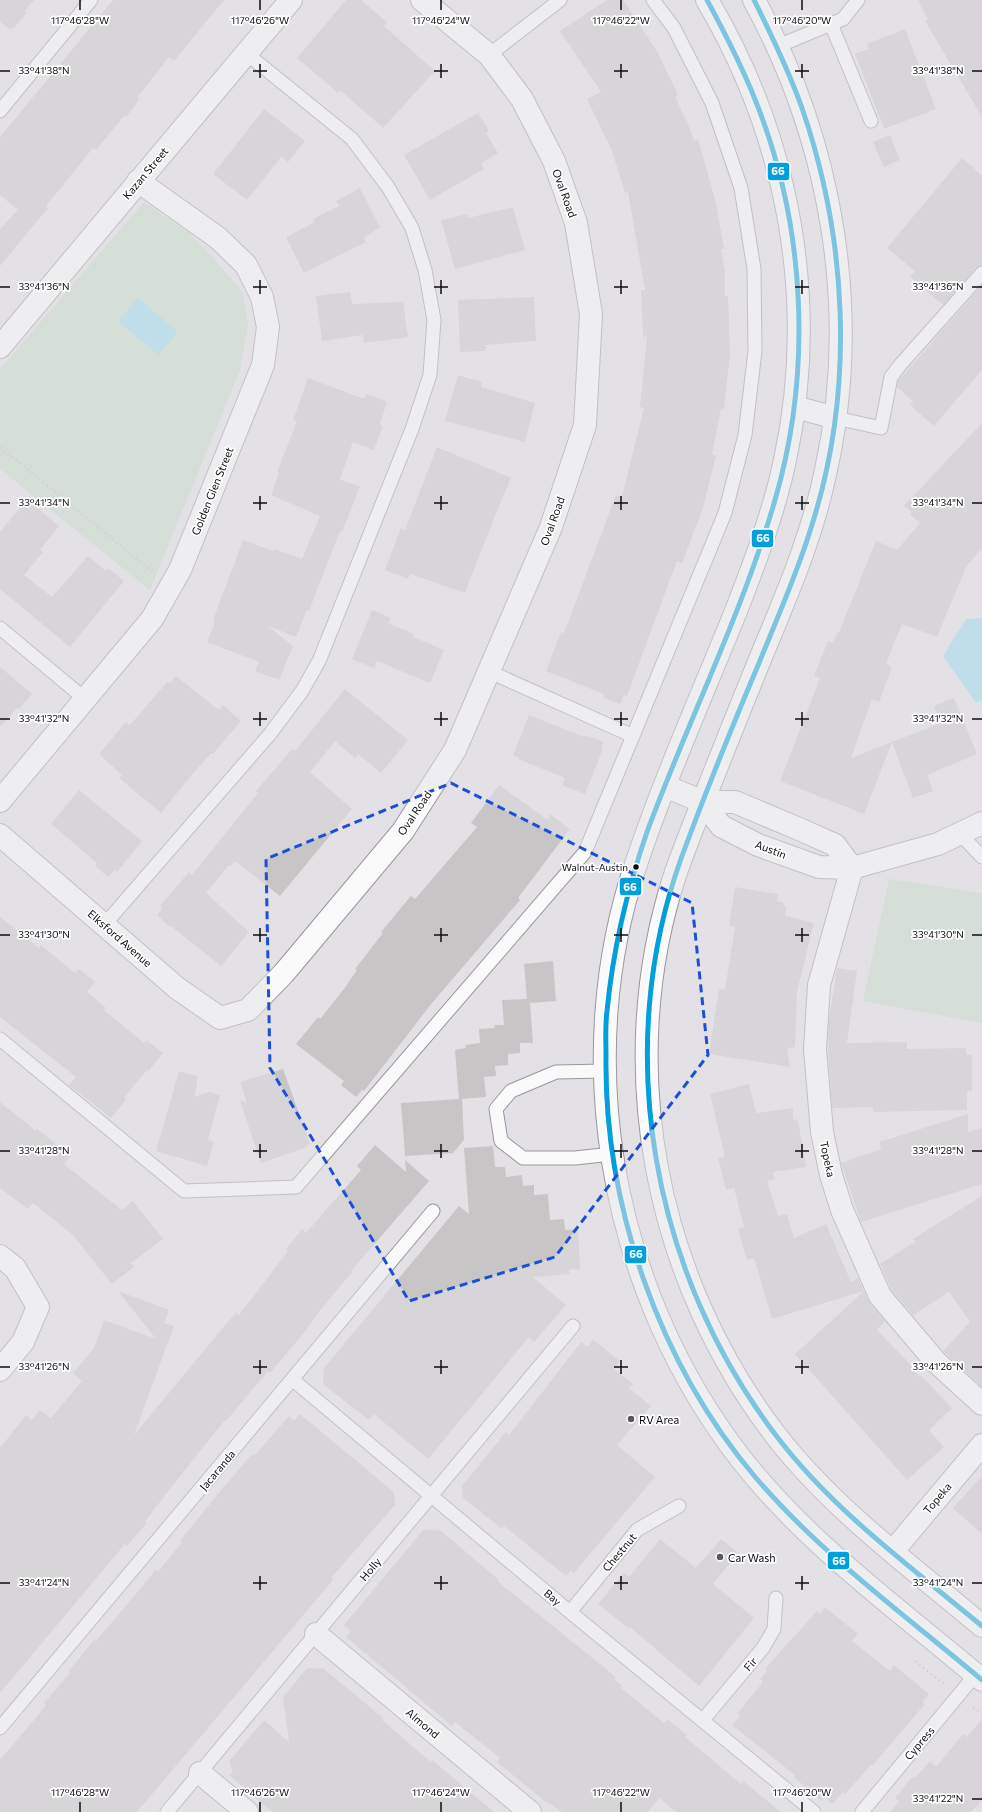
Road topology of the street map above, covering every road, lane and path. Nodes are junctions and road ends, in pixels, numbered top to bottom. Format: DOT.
graph roads {
  1 [pos="91,0"];
  2 [pos="291,0"];
  3 [pos="422,0"];
  4 [pos="560,0"];
  5 [pos="653,0"];
  6 [pos="707,0"];
  7 [pos="754,0"];
  8 [pos="858,0"];
  9 [pos="830,24"];
  10 [pos="778,46"];
  11 [pos="247,54"];
  12 [pos="489,56"];
  13 [pos="0,111"];
  14 [pos="872,121"];
  15 [pos="138,181"];
  16 [pos="982,273"];
  17 [pos="0,346"];
  18 [pos="795,407"];
  19 [pos="836,418"];
  20 [pos="0,447"];
  21 [pos="170,586"];
  22 [pos="0,628"];
  23 [pos="490,672"];
  24 [pos="85,699"];
  25 [pos="633,736"];
  26 [pos="665,786"];
  27 [pos="0,801"];
  28 [pos="703,802"];
  29 [pos="982,823"];
  30 [pos="960,834"];
  31 [pos="0,835"];
  32 [pos="982,857"];
  33 [pos="852,868"];
  34 [pos="104,924"];
  35 [pos="248,1010"];
  36 [pos="0,1039"];
  37 [pos="605,1071"];
  38 [pos="612,1154"];
  39 [pos="433,1211"];
  40 [pos="0,1256"];
  41 [pos="574,1326"];
  42 [pos="0,1370"];
  43 [pos="293,1380"];
  44 [pos="982,1404"];
  45 [pos="982,1445"];
  46 [pos="431,1494"];
  47 [pos="679,1506"];
  48 [pos="893,1551"];
  49 [pos="776,1598"];
  50 [pos="570,1612"];
  51 [pos="982,1626"];
  52 [pos="316,1634"];
  53 [pos="979,1677"];
  54 [pos="704,1720"];
  55 [pos="0,1728"];
  56 [pos="200,1773"];
  57 [pos="167,1812"];
  58 [pos="247,1812"];
  59 [pos="530,1812"];
  60 [pos="814,1812"];
  61 [pos="862,1812"];
  1 -- 13 [label="lane"];
  2 -- 11 [label="street, Kazan Street"];
  3 -- 12 [label="street, Oval Road"];
  4 -- 12 [label="lane"];
  5 -- 25 [label="lane"];
  6 -- 18 [label="street"];
  7 -- 10 [label="street"];
  8 -- 9 [label="lane"];
  9 -- 10 [label="lane"];
  9 -- 14 [label="lane"];
  10 -- 19 [label="street"];
  11 -- 15 [label="street, Kazan Street"];
  11 -- 34 [label="lane"];
  12 -- 23 [label="street, Oval Road"];
  15 -- 17 [label="street, Kazan Street"];
  15 -- 21 [label="street, Golden Glen Street"];
  16 -- 19 [label="lane"];
  18 -- 19 [label="street"];
  18 -- 26 [label="street"];
  19 -- 28 [label="street"];
  20 -- 21 [label="path"];
  21 -- 24 [label="street, Golden Glen Street"];
  22 -- 24 [label="lane"];
  23 -- 25 [label="lane"];
  23 -- 35 [label="street, Oval Road"];
  24 -- 27 [label="street, Golden Glen Street"];
  25 -- 36 [label="lane"];
  26 -- 28 [label="street"];
  26 -- 37 [label="street"];
  28 -- 33 [label="street"];
  28 -- 33 [label="street, Austin"];
  28 -- 48 [label="street"];
  29 -- 30 [label="street, Austin"];
  30 -- 32 [label="lane"];
  30 -- 33 [label="street, Austin"];
  31 -- 34 [label="street, Elksford Avenue"];
  33 -- 44 [label="street, Topeka"];
  34 -- 35 [label="street, Elksford Avenue"];
  37 -- 38 [label="street"];
  37 -- 38 [label="lane"];
  38 -- 53 [label="street"];
  39 -- 43 [label="lane, Jacaranda"];
  40 -- 42 [label="street"];
  41 -- 46 [label="lane, Holly"];
  43 -- 46 [label="lane, Bay"];
  43 -- 55 [label="lane, Jacaranda"];
  45 -- 48 [label="street, Topeka"];
  46 -- 50 [label="lane, Bay"];
  46 -- 52 [label="lane, Holly"];
  47 -- 50 [label="lane, Chestnut"];
  48 -- 51 [label="street"];
  49 -- 54 [label="lane, Fir"];
  50 -- 54 [label="lane, Bay"];
  52 -- 56 [label="lane, Holly"];
  52 -- 59 [label="street, Almond"];
  53 -- 61 [label="lane, Cypress"];
  54 -- 60 [label="lane, Bay"];
  56 -- 57 [label="lane, Holly"];
  56 -- 58 [label="street"];
}
